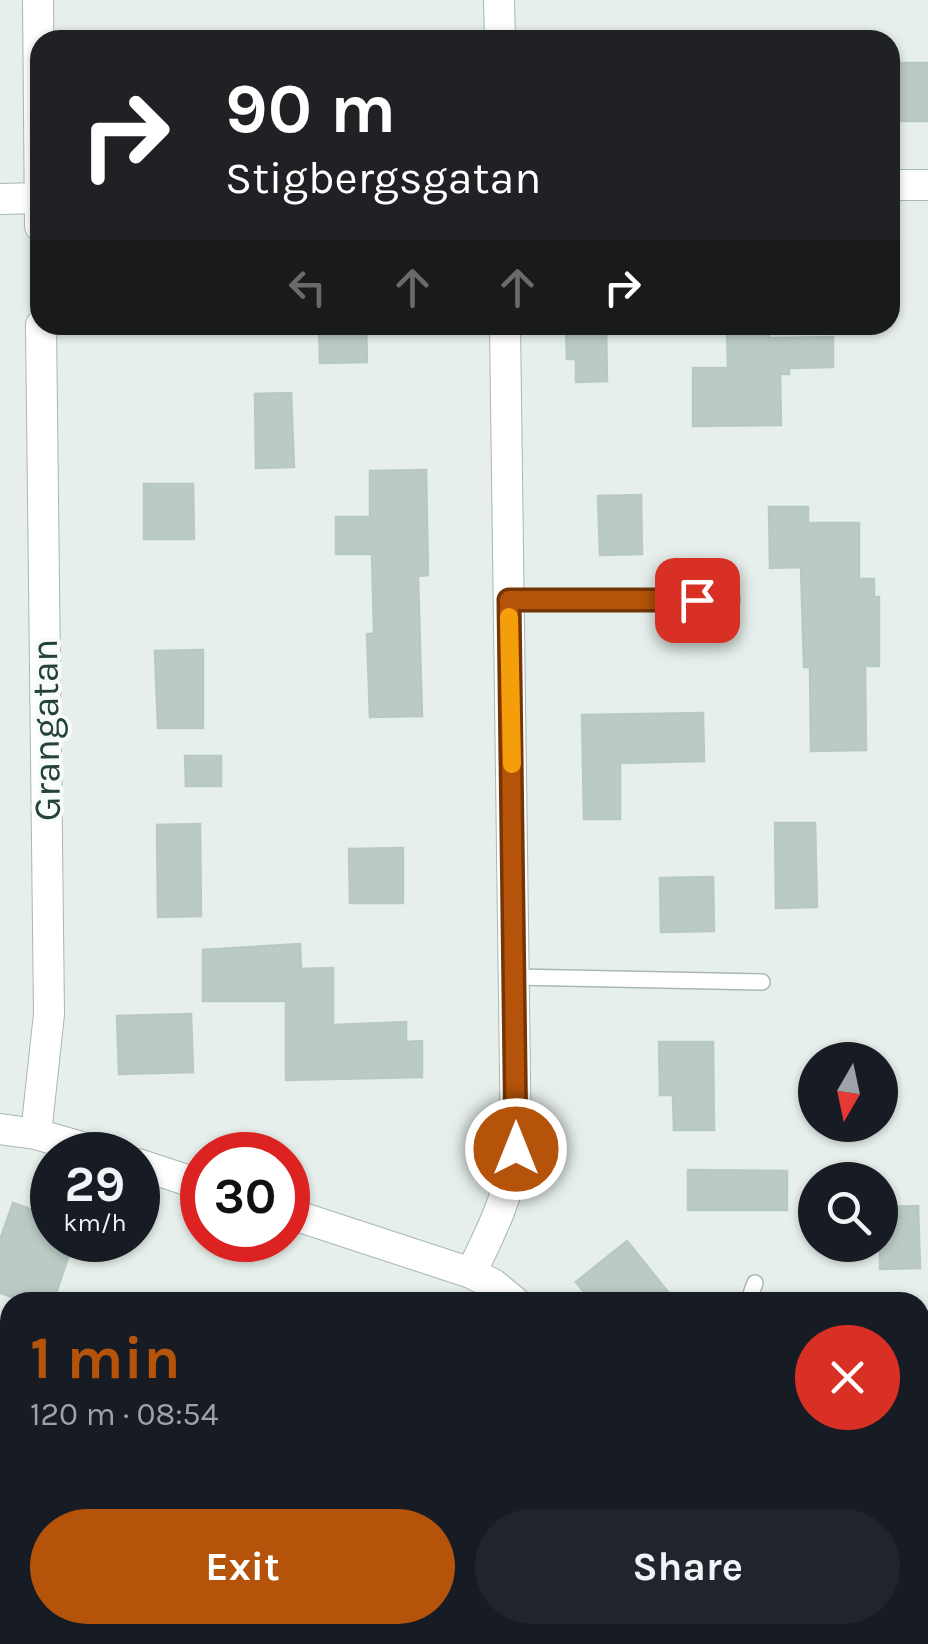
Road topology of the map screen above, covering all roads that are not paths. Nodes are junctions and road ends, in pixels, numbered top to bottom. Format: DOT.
graph roads {
  1 [pos="38,0"];
  2 [pos="499,0"];
  3 [pos="38,30"];
  4 [pos="500,30"];
  5 [pos="900,185"];
  6 [pos="928,185"];
  7 [pos="30,198"];
  8 [pos="0,199"];
  9 [pos="41,335"];
  10 [pos="505,335"];
  11 [pos="509,600"];
  12 [pos="732,600"];
  13 [pos="515,977"];
  14 [pos="762,982"];
  15 [pos="0,1129"];
  16 [pos="36,1132"];
  17 [pos="30,1133"];
  18 [pos="310,1220"];
  19 [pos="471,1273"];
  20 [pos="756,1284"];
  21 [pos="503,1292"];
  22 [pos="752,1292"];
  1 -- 3 [label="street"];
  2 -- 4 [label="street"];
  5 -- 6 [label="street"];
  7 -- 8 [label="street"];
  9 -- 16 [label="street, Grangatan"];
  10 -- 11 [label="street"];
  11 -- 12 [label="lane"];
  11 -- 13 [label="street"];
  13 -- 14 [label="lane"];
  13 -- 19 [label="street"];
  15 -- 17 [label="street"];
  18 -- 19 [label="street"];
  19 -- 21 [label="street"];
  20 -- 22 [label="lane"];
}
